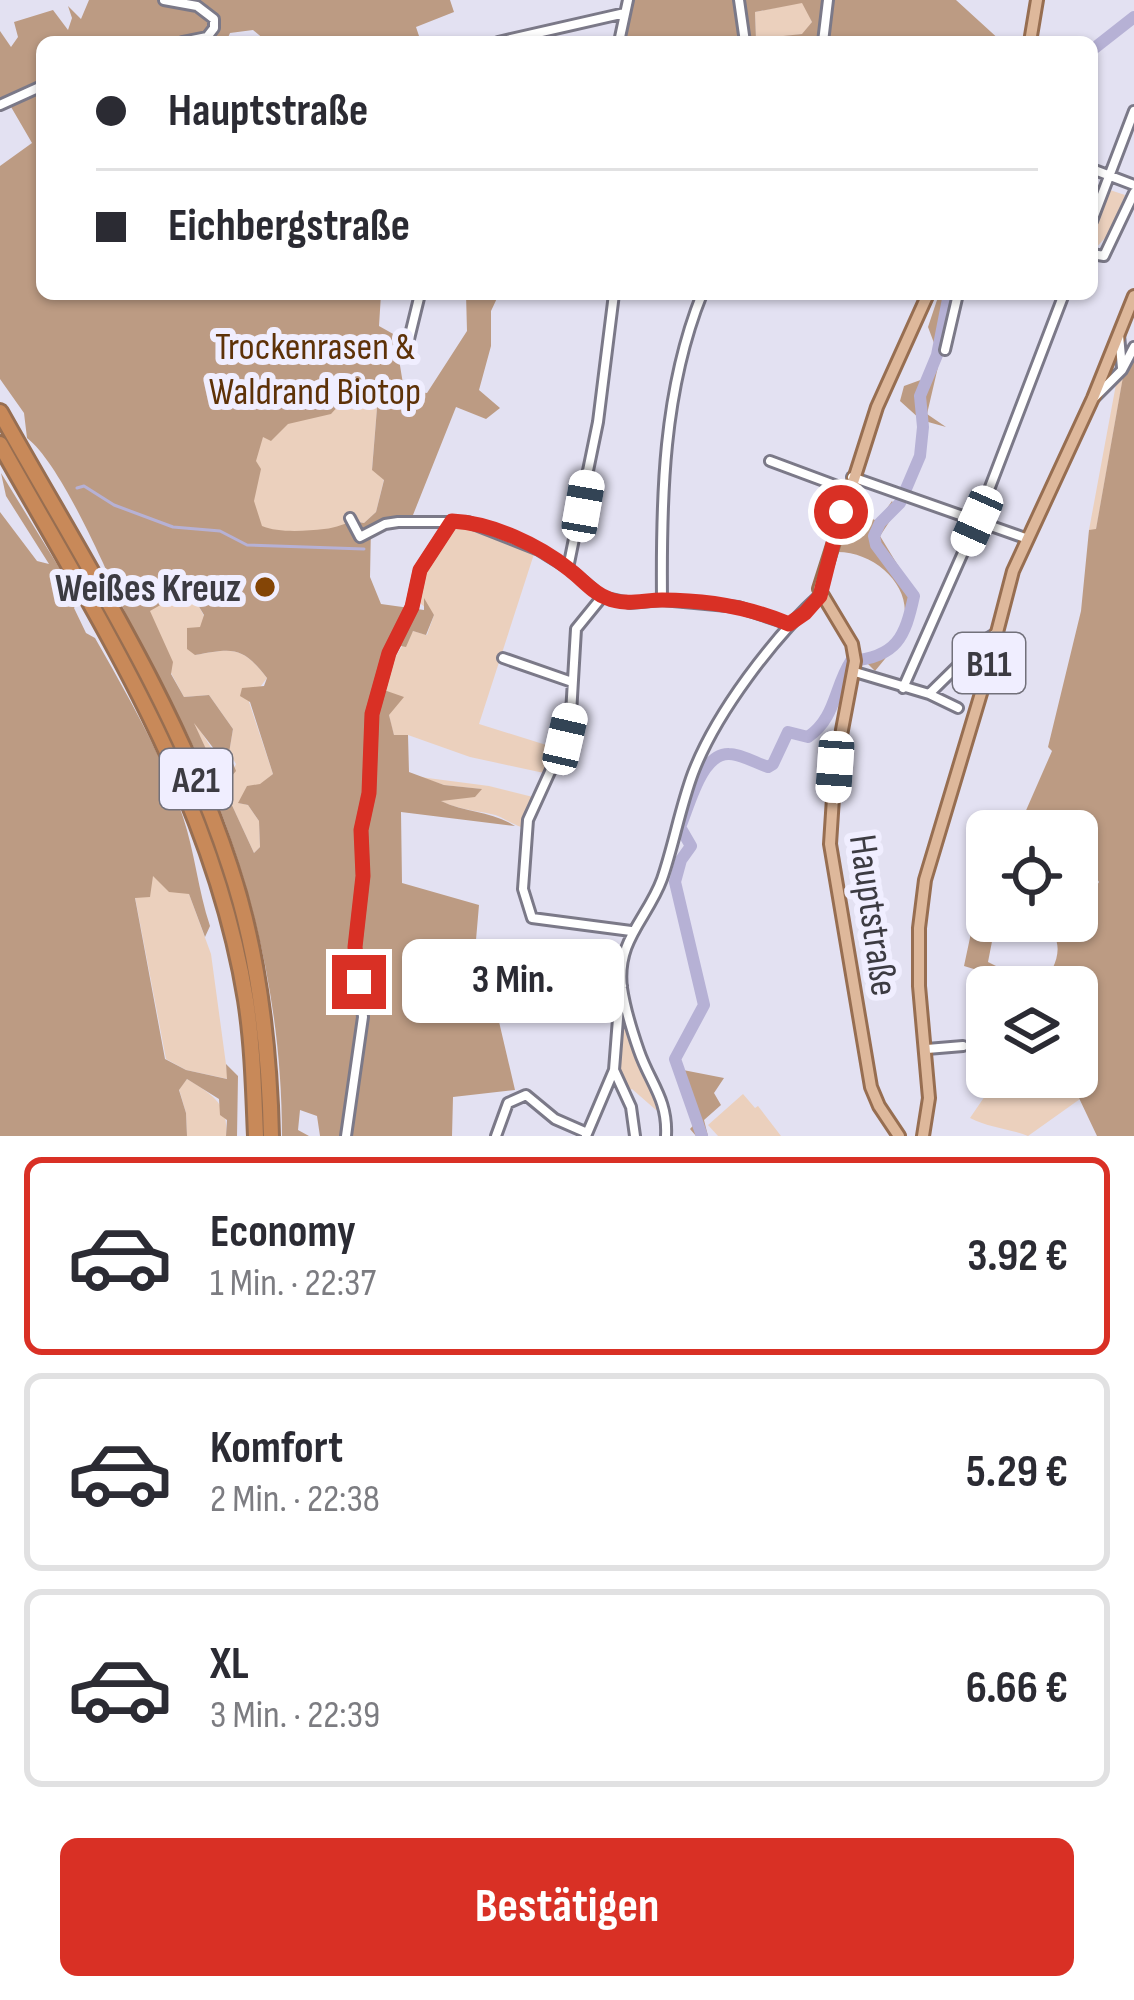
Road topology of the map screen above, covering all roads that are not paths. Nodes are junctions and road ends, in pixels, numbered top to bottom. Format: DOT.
graph roads {
  1 [pos="164,0"];
  2 [pos="628,0"];
  3 [pos="739,0"];
  4 [pos="828,0"];
  5 [pos="1037,0"];
  6 [pos="625,13"];
  7 [pos="208,36"];
  8 [pos="524,36"];
  9 [pos="620,36"];
  10 [pos="744,36"];
  11 [pos="825,36"];
  12 [pos="1031,36"];
  13 [pos="36,89"];
  14 [pos="0,105"];
  15 [pos="1134,111"];
  16 [pos="1098,171"];
  17 [pos="1109,176"];
  18 [pos="1134,189"];
  19 [pos="1098,205"];
  20 [pos="1098,255"];
  21 [pos="1134,296"];
  22 [pos="419,300"];
  23 [pos="613,300"];
  24 [pos="700,300"];
  25 [pos="925,300"];
  26 [pos="957,300"];
  27 [pos="1062,300"];
  28 [pos="1119,334"];
  29 [pos="408,343"];
  30 [pos="1134,347"];
  31 [pos="945,350"];
  32 [pos="1122,370"];
  33 [pos="1093,398"];
  34 [pos="0,412"];
  35 [pos="0,444"];
  36 [pos="770,461"];
  37 [pos="850,484"];
  38 [pos="350,518"];
  39 [pos="452,521"];
  40 [pos="977,521"];
  41 [pos="1029,540"];
  42 [pos="568,568"];
  43 [pos="820,596"];
  44 [pos="602,597"];
  45 [pos="662,600"];
  46 [pos="789,624"];
  47 [pos="998,632"];
  48 [pos="503,658"];
  49 [pos="855,665"];
  50 [pos="572,682"];
  51 [pos="904,688"];
  52 [pos="929,694"];
  53 [pos="958,708"];
  54 [pos="631,931"];
  55 [pos="622,986"];
  56 [pos="516,1000"];
  57 [pos="960,1046"];
  58 [pos="926,1049"];
  59 [pos="614,1070"];
  60 [pos="587,1135"];
  61 [pos="256,1136"];
  62 [pos="271,1136"];
  63 [pos="346,1136"];
  64 [pos="496,1136"];
  65 [pos="635,1136"];
  66 [pos="666,1136"];
  67 [pos="899,1136"];
  68 [pos="923,1136"];
  1 -- 7 [label="street"];
  2 -- 6 [label="street"];
  3 -- 10 [label="street"];
  4 -- 11 [label="street"];
  5 -- 12 [label="main road"];
  6 -- 8 [label="street"];
  6 -- 9 [label="street"];
  13 -- 14 [label="street"];
  15 -- 17 [label="street"];
  16 -- 17 [label="street"];
  17 -- 18 [label="street"];
  17 -- 19 [label="street"];
  18 -- 20 [label="street"];
  21 -- 28 [label="main road, B11"];
  22 -- 29 [label="street"];
  23 -- 42 [label="street"];
  24 -- 45 [label="street"];
  25 -- 37 [label="main road"];
  26 -- 31 [label="street"];
  27 -- 40 [label="street"];
  28 -- 32 [label="street"];
  28 -- 33 [label="main road, B11"];
  30 -- 32 [label="street"];
  32 -- 33 [label="street"];
  33 -- 41 [label="main road, B11"];
  34 -- 62 [label="highway, A21"];
  35 -- 61 [label="highway, A21"];
  36 -- 37 [label="street"];
  37 -- 40 [label="street"];
  37 -- 43 [label="main road"];
  38 -- 39 [label="street"];
  39 -- 42 [label="street"];
  39 -- 63 [label="street"];
  40 -- 41 [label="street"];
  40 -- 51 [label="street"];
  41 -- 47 [label="main road, B11"];
  42 -- 44 [label="street"];
  43 -- 46 [label="street"];
  43 -- 49 [label="main road"];
  44 -- 45 [label="street"];
  44 -- 50 [label="street"];
  45 -- 46 [label="street"];
  46 -- 54 [label="street"];
  47 -- 52 [label="street"];
  47 -- 58 [label="main road, B11"];
  48 -- 50 [label="street"];
  49 -- 51 [label="street"];
  49 -- 67 [label="main road, Hauptstraße"];
  50 -- 54 [label="street"];
  51 -- 52 [label="street"];
  52 -- 53 [label="street"];
  54 -- 55 [label="street"];
  55 -- 56 [label="street"];
  55 -- 59 [label="street"];
  55 -- 66 [label="street"];
  57 -- 58 [label="street"];
  58 -- 68 [label="main road, B11"];
  59 -- 60 [label="street"];
  59 -- 65 [label="street"];
  60 -- 64 [label="street"];
}
